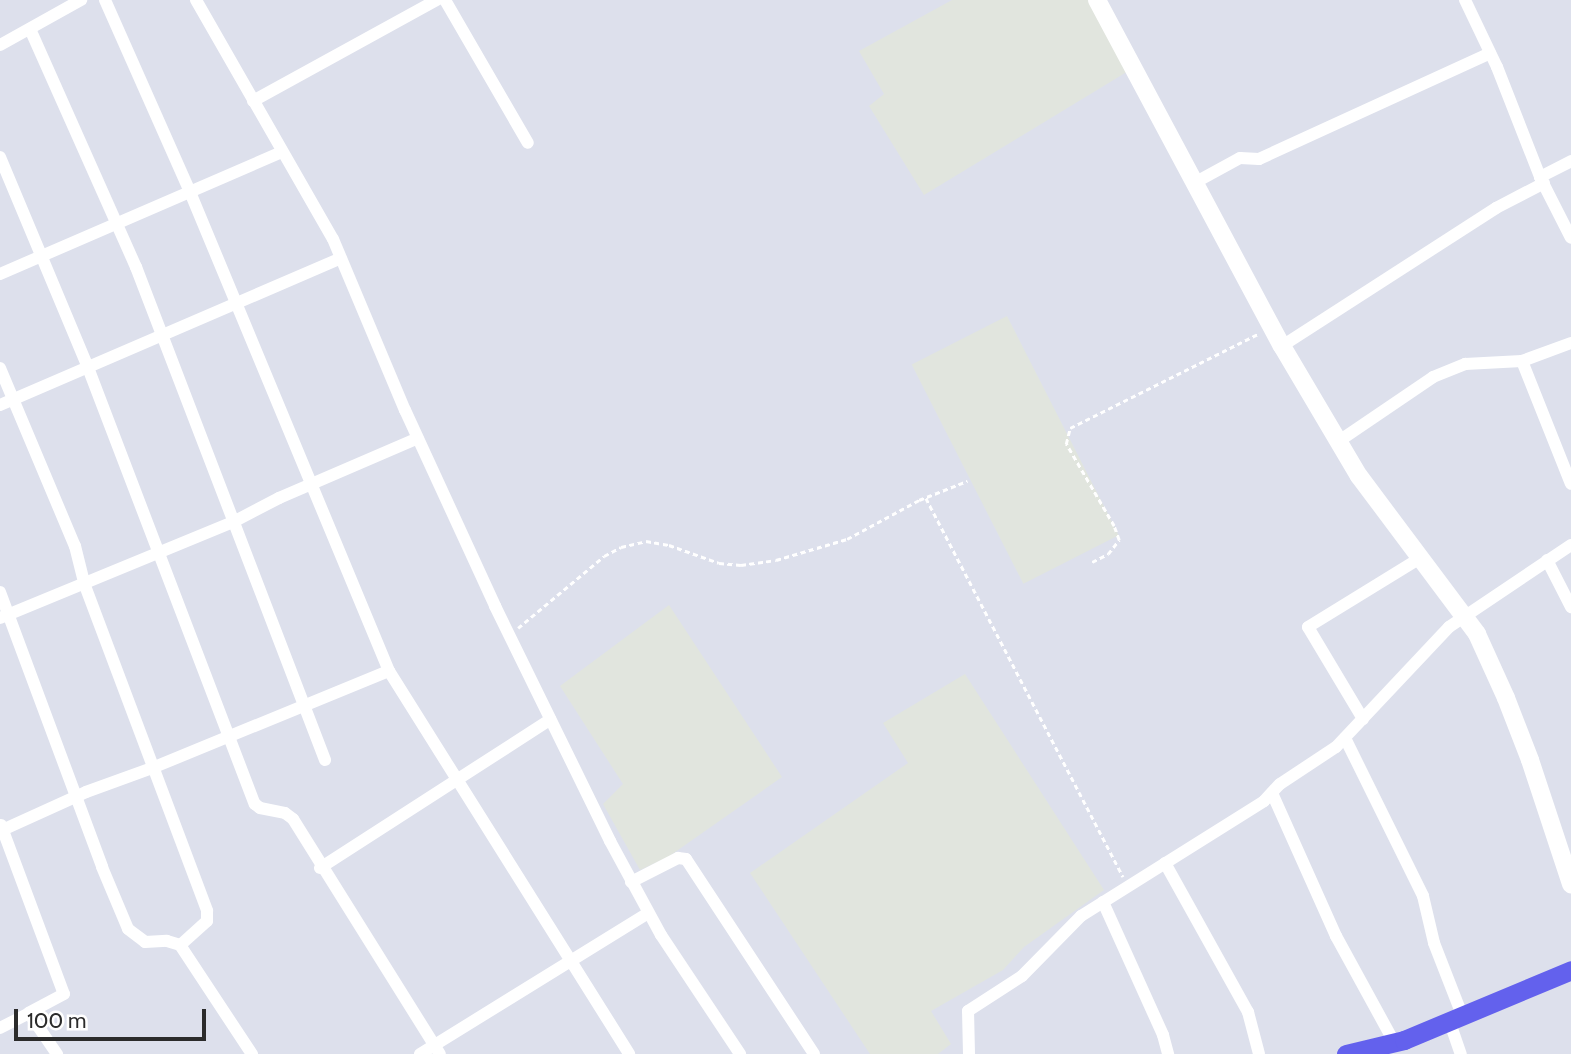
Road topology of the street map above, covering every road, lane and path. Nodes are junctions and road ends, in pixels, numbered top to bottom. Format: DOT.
graph roads {
  1 [pos="81,0"];
  2 [pos="105,0"];
  3 [pos="196,0"];
  4 [pos="437,0"];
  5 [pos="445,0"];
  6 [pos="1097,0"];
  7 [pos="1465,0"];
  8 [pos="30,29"];
  9 [pos="0,45"];
  10 [pos="1490,53"];
  11 [pos="253,101"];
  12 [pos="528,143"];
  13 [pos="282,152"];
  14 [pos="0,157"];
  15 [pos="1571,161"];
  16 [pos="1542,180"];
  17 [pos="1196,182"];
  18 [pos="190,192"];
  19 [pos="118,225"];
  20 [pos="1571,238"];
  21 [pos="42,257"];
  22 [pos="341,258"];
  23 [pos="0,274"];
  24 [pos="235,301"];
  25 [pos="1272,327"];
  26 [pos="162,334"];
  27 [pos="1571,343"];
  28 [pos="1282,346"];
  29 [pos="1522,361"];
  30 [pos="87,365"];
  31 [pos="0,368"];
  32 [pos="6,402"];
  33 [pos="418,438"];
  34 [pos="1339,441"];
  35 [pos="967,481"];
  36 [pos="1571,484"];
  37 [pos="312,485"];
  38 [pos="925,498"];
  39 [pos="234,521"];
  40 [pos="1571,545"];
  41 [pos="158,552"];
  42 [pos="1420,558"];
  43 [pos="1547,560"];
  44 [pos="1092,562"];
  45 [pos="85,583"];
  46 [pos="0,593"];
  47 [pos="1571,607"];
  48 [pos="4,617"];
  49 [pos="1466,617"];
  50 [pos="510,634"];
  51 [pos="389,671"];
  52 [pos="303,706"];
  53 [pos="1363,719"];
  54 [pos="550,720"];
  55 [pos="229,736"];
  56 [pos="1345,738"];
  57 [pos="325,760"];
  58 [pos="152,768"];
  59 [pos="455,780"];
  60 [pos="1272,793"];
  61 [pos="76,796"];
  62 [pos="1,828"];
  63 [pos="1165,863"];
  64 [pos="320,868"];
  65 [pos="631,882"];
  66 [pos="1571,884"];
  67 [pos="1128,886"];
  68 [pos="1103,902"];
  69 [pos="648,913"];
  70 [pos="180,944"];
  71 [pos="570,960"];
  72 [pos="1571,970"];
  73 [pos="29,1013"];
  74 [pos="1455,1018"];
  75 [pos="0,1028"];
  76 [pos="1394,1046"];
  77 [pos="437,1050"];
  78 [pos="57,1054"];
  79 [pos="252,1054"];
  80 [pos="421,1054"];
  81 [pos="629,1054"];
  82 [pos="740,1054"];
  83 [pos="814,1054"];
  84 [pos="970,1054"];
  85 [pos="1168,1054"];
  86 [pos="1259,1054"];
  87 [pos="1346,1054"];
  88 [pos="1461,1054"];
  1 -- 8 [label="street"];
  2 -- 18 [label="street"];
  3 -- 11 [label="street"];
  4 -- 11 [label="street"];
  5 -- 12 [label="street"];
  6 -- 17 [label="main road"];
  7 -- 10 [label="street"];
  8 -- 9 [label="street"];
  8 -- 19 [label="street"];
  10 -- 16 [label="street"];
  10 -- 17 [label="street"];
  11 -- 13 [label="street"];
  13 -- 18 [label="street"];
  13 -- 22 [label="street"];
  14 -- 21 [label="street"];
  15 -- 16 [label="street"];
  16 -- 20 [label="street"];
  16 -- 28 [label="street"];
  17 -- 25 [label="main road"];
  18 -- 19 [label="street"];
  18 -- 24 [label="street"];
  19 -- 21 [label="street"];
  19 -- 26 [label="street"];
  21 -- 23 [label="street"];
  21 -- 30 [label="street"];
  22 -- 24 [label="street"];
  22 -- 33 [label="street"];
  24 -- 26 [label="street"];
  24 -- 37 [label="street"];
  25 -- 28 [label="main road"];
  25 -- 44 [label="path"];
  26 -- 30 [label="street"];
  26 -- 39 [label="street"];
  27 -- 29 [label="street"];
  28 -- 34 [label="main road"];
  29 -- 34 [label="street"];
  29 -- 36 [label="street"];
  30 -- 32 [label="street"];
  30 -- 41 [label="street"];
  31 -- 32 [label="street"];
  32 -- 45 [label="street"];
  33 -- 37 [label="street"];
  33 -- 50 [label="street"];
  34 -- 42 [label="main road"];
  35 -- 38 [label="path"];
  37 -- 39 [label="street"];
  37 -- 51 [label="street"];
  38 -- 50 [label="path"];
  38 -- 67 [label="path"];
  39 -- 41 [label="street"];
  39 -- 52 [label="street"];
  40 -- 43 [label="street"];
  41 -- 45 [label="street"];
  41 -- 55 [label="street"];
  42 -- 49 [label="main road"];
  42 -- 53 [label="street"];
  43 -- 47 [label="street"];
  43 -- 49 [label="street"];
  45 -- 48 [label="street"];
  45 -- 58 [label="street"];
  46 -- 48 [label="street"];
  48 -- 61 [label="street"];
  49 -- 53 [label="street"];
  49 -- 66 [label="main road"];
  50 -- 54 [label="street"];
  51 -- 52 [label="street"];
  51 -- 59 [label="street"];
  52 -- 55 [label="street"];
  52 -- 57 [label="street"];
  53 -- 56 [label="street"];
  54 -- 59 [label="street"];
  54 -- 65 [label="street"];
  55 -- 58 [label="street"];
  55 -- 64 [label="street"];
  56 -- 60 [label="street"];
  56 -- 74 [label="street"];
  58 -- 61 [label="street"];
  58 -- 70 [label="street"];
  59 -- 64 [label="street"];
  59 -- 71 [label="street"];
  60 -- 63 [label="street"];
  60 -- 76 [label="street"];
  61 -- 62 [label="street"];
  61 -- 70 [label="street"];
  62 -- 73 [label="street"];
  63 -- 67 [label="street"];
  63 -- 86 [label="street"];
  64 -- 77 [label="street"];
  65 -- 69 [label="street"];
  65 -- 83 [label="street"];
  67 -- 68 [label="street"];
  68 -- 84 [label="street"];
  68 -- 85 [label="street"];
  69 -- 71 [label="street"];
  69 -- 82 [label="street"];
  70 -- 79 [label="street"];
  71 -- 77 [label="street"];
  71 -- 81 [label="street"];
  72 -- 74 [label="main road"];
  73 -- 75 [label="street"];
  73 -- 78 [label="street"];
  74 -- 76 [label="main road"];
  74 -- 88 [label="street"];
  76 -- 87 [label="main road"];
  77 -- 80 [label="street"];
}
